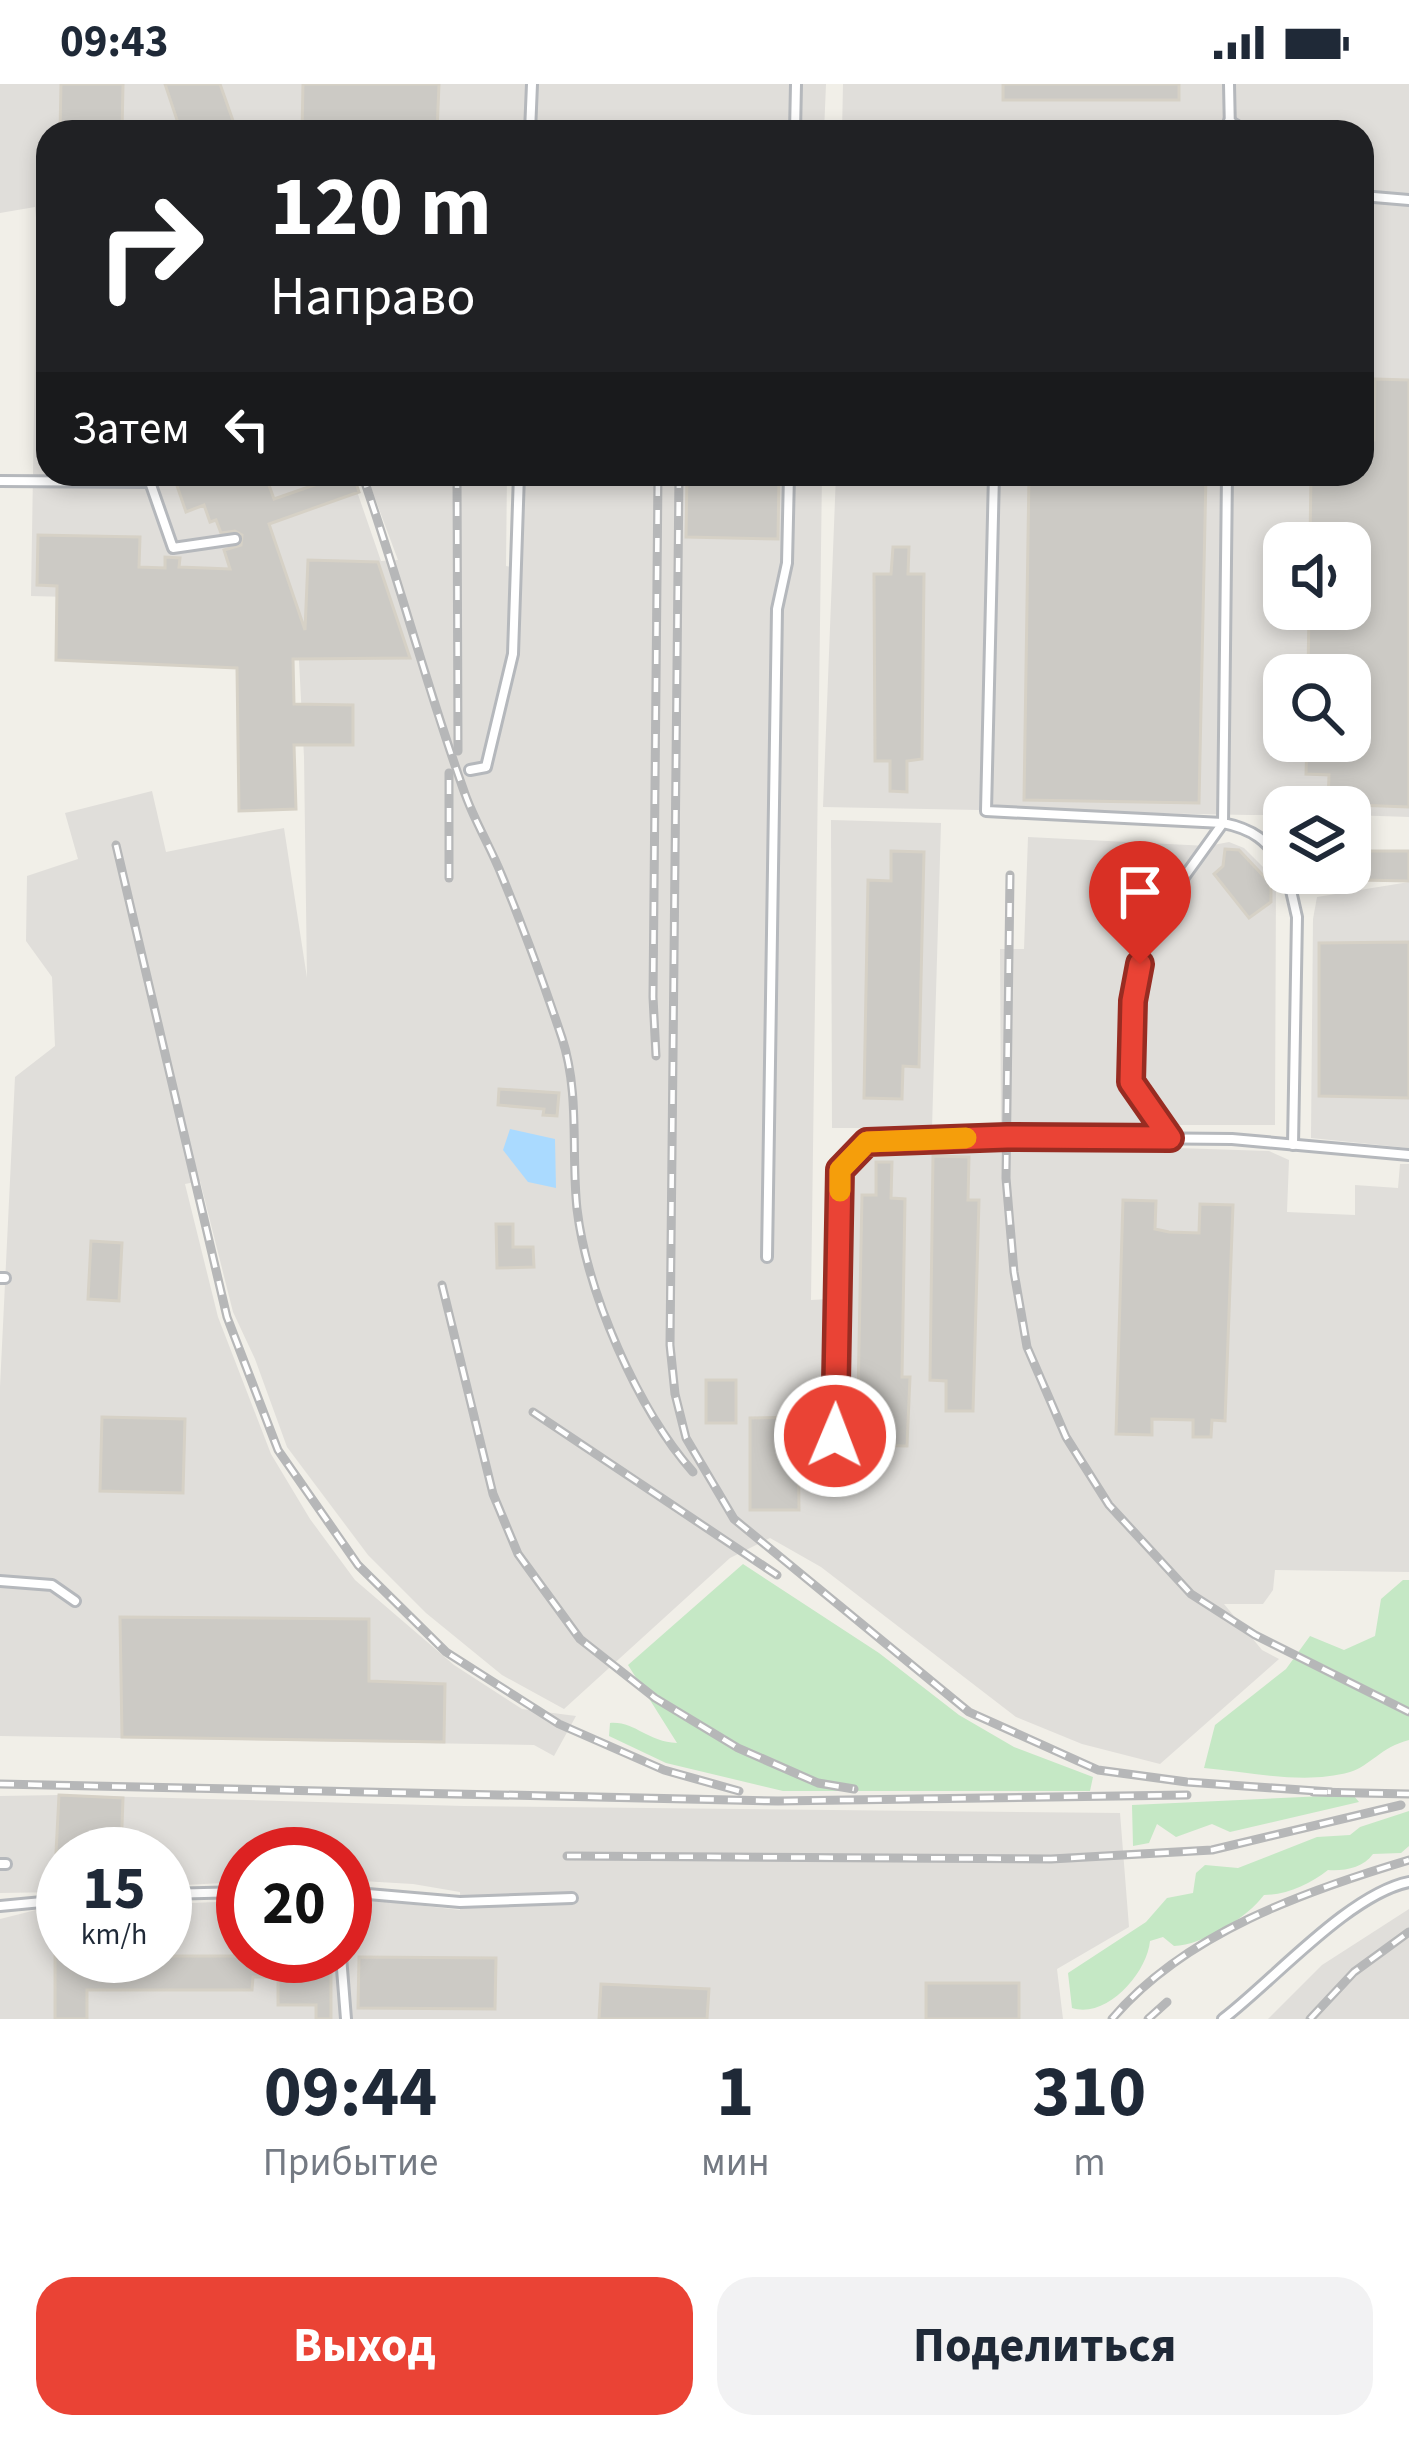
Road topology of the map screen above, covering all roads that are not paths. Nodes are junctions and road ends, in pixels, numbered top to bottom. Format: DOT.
graph roads {
  1 [pos="532,84"];
  2 [pos="796,84"];
  3 [pos="1229,84"];
  4 [pos="530,120"];
  5 [pos="795,120"];
  6 [pos="1229,120"];
  7 [pos="1374,197"];
  8 [pos="1409,200"];
  9 [pos="36,480"];
  10 [pos="0,481"];
  11 [pos="151,486"];
  12 [pos="519,486"];
  13 [pos="789,486"];
  14 [pos="994,486"];
  15 [pos="1227,486"];
  16 [pos="235,539"];
  17 [pos="470,770"];
  18 [pos="1222,823"];
  19 [pos="1263,839"];
  20 [pos="1292,894"];
  21 [pos="1170,1138"];
  22 [pos="1293,1145"];
  23 [pos="1409,1155"];
  24 [pos="767,1257"];
  25 [pos="835,1436"];
  26 [pos="0,1581"];
  27 [pos="75,1601"];
  28 [pos="1409,1882"];
  29 [pos="372,1894"];
  30 [pos="572,1898"];
  31 [pos="36,1903"];
  32 [pos="0,1906"];
  33 [pos="343,1983"];
  34 [pos="346,2019"];
  35 [pos="1223,2019"];
  1 -- 4 [label="lane"];
  2 -- 5 [label="lane"];
  3 -- 6 [label="lane"];
  7 -- 8 [label="lane"];
  9 -- 10 [label="lane"];
  11 -- 16 [label="lane"];
  12 -- 17 [label="lane"];
  13 -- 24 [label="lane"];
  14 -- 18 [label="lane"];
  15 -- 18 [label="lane"];
  18 -- 19 [label="lane"];
  18 -- 21 [label="lane"];
  20 -- 22 [label="lane"];
  21 -- 22 [label="lane"];
  21 -- 25 [label="lane"];
  22 -- 23 [label="lane"];
  26 -- 27 [label="lane"];
  28 -- 35 [label="lane"];
  29 -- 30 [label="lane"];
  31 -- 32 [label="lane"];
  33 -- 34 [label="lane"];
}
